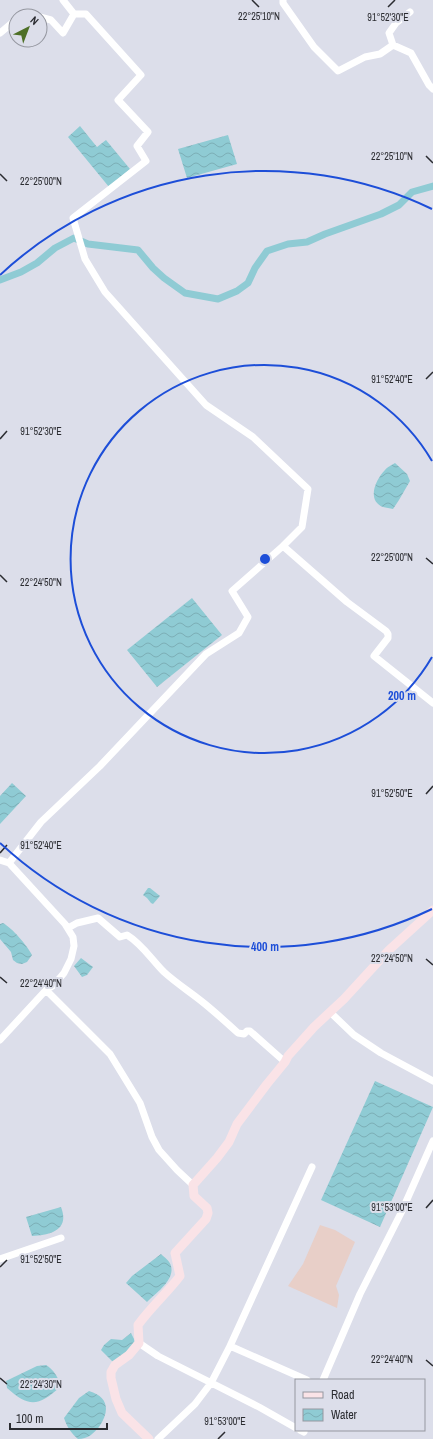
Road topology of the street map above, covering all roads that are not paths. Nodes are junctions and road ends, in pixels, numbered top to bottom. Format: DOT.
graph roads {
  1 [pos="63,0"];
  2 [pos="284,0"];
  3 [pos="410,12"];
  4 [pos="74,14"];
  5 [pos="48,19"];
  6 [pos="8,26"];
  7 [pos="0,33"];
  8 [pos="393,45"];
  9 [pos="433,89"];
  10 [pos="283,546"];
  11 [pos="433,703"];
  12 [pos="0,860"];
  13 [pos="9,863"];
  14 [pos="433,910"];
  15 [pos="68,928"];
  16 [pos="46,990"];
  17 [pos="330,1012"];
  18 [pos="0,1040"];
  19 [pos="285,1062"];
  20 [pos="433,1080"];
  21 [pos="433,1141"];
  22 [pos="312,1167"];
  23 [pos="193,1185"];
  24 [pos="61,1238"];
  25 [pos="0,1259"];
  26 [pos="139,1344"];
  27 [pos="230,1346"];
  28 [pos="305,1379"];
  29 [pos="323,1379"];
  30 [pos="211,1383"];
  31 [pos="295,1427"];
  32 [pos="149,1439"];
  33 [pos="158,1439"];
  1 -- 4 [label="street"];
  2 -- 8 [label="street"];
  3 -- 8 [label="street"];
  4 -- 5 [label="street"];
  4 -- 10 [label="street"];
  6 -- 7 [label="street"];
  8 -- 9 [label="street"];
  10 -- 11 [label="street"];
  10 -- 13 [label="street"];
  12 -- 13 [label="street"];
  13 -- 15 [label="street"];
  14 -- 17 [label="street"];
  15 -- 16 [label="street"];
  15 -- 19 [label="street"];
  16 -- 18 [label="street"];
  16 -- 23 [label="street"];
  17 -- 19 [label="street"];
  17 -- 20 [label="street"];
  19 -- 23 [label="street"];
  21 -- 29 [label="street"];
  22 -- 27 [label="street"];
  23 -- 26 [label="street"];
  24 -- 25 [label="street"];
  26 -- 30 [label="street"];
  26 -- 32 [label="street"];
  27 -- 28 [label="street"];
  27 -- 30 [label="street"];
  30 -- 31 [label="street"];
  30 -- 33 [label="street"];
}
